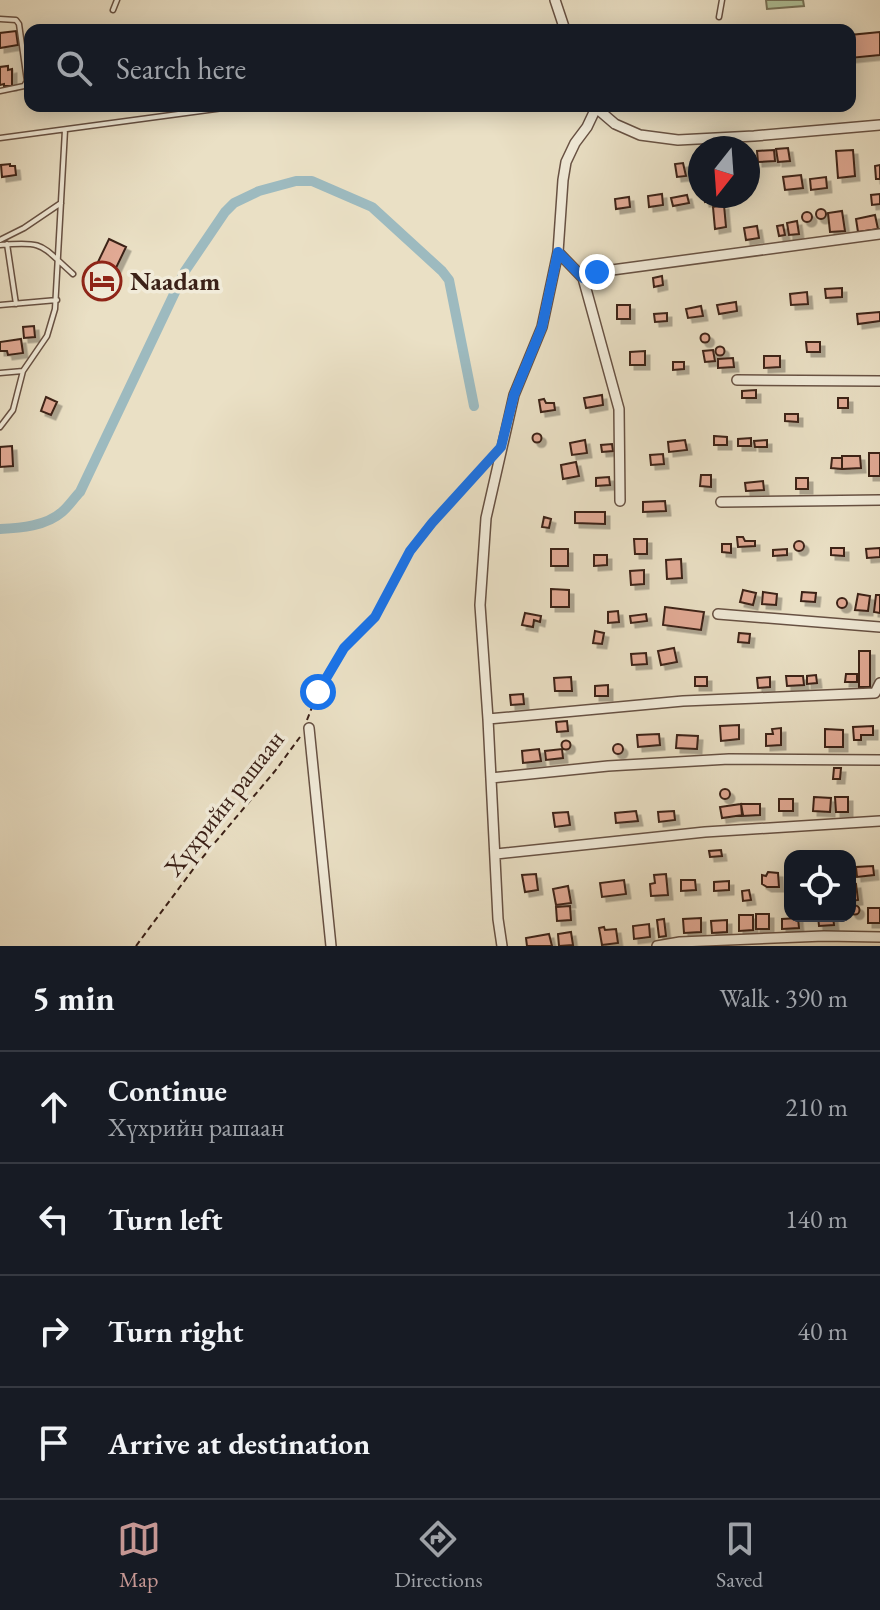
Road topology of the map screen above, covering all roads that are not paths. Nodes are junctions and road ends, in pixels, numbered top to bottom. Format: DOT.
graph roads {
  1 [pos="117,0"];
  2 [pos="555,0"];
  3 [pos="722,0"];
  4 [pos="113,10"];
  5 [pos="719,17"];
  6 [pos="0,19"];
  7 [pos="563,24"];
  8 [pos="24,60"];
  9 [pos="24,86"];
  10 [pos="0,91"];
  11 [pos="195,112"];
  12 [pos="593,112"];
  13 [pos="601,112"];
  14 [pos="880,125"];
  15 [pos="65,130"];
  16 [pos="0,138"];
  17 [pos="61,203"];
  18 [pos="880,234"];
  19 [pos="0,242"];
  20 [pos="7,244"];
  21 [pos="558,252"];
  22 [pos="58,261"];
  23 [pos="73,274"];
  24 [pos="583,278"];
  25 [pos="57,300"];
  26 [pos="16,304"];
  27 [pos="0,305"];
  28 [pos="23,371"];
  29 [pos="0,373"];
  30 [pos="737,380"];
  31 [pos="880,381"];
  32 [pos="0,427"];
  33 [pos="880,500"];
  34 [pos="620,501"];
  35 [pos="721,502"];
  36 [pos="718,614"];
  37 [pos="880,627"];
  38 [pos="880,683"];
  39 [pos="488,719"];
  40 [pos="308,724"];
  41 [pos="880,760"];
  42 [pos="491,778"];
  43 [pos="880,821"];
  44 [pos="496,854"];
  45 [pos="880,937"];
  46 [pos="331,946"];
  47 [pos="502,946"];
  48 [pos="657,946"];
  1 -- 4 [label="lane"];
  2 -- 7 [label="street"];
  3 -- 5 [label="lane"];
  6 -- 8 [label="lane"];
  9 -- 10 [label="lane"];
  11 -- 15 [label="lane"];
  12 -- 21 [label="street"];
  13 -- 14 [label="street"];
  15 -- 16 [label="lane"];
  15 -- 17 [label="lane"];
  17 -- 19 [label="lane"];
  17 -- 22 [label="lane"];
  18 -- 24 [label="street"];
  19 -- 20 [label="lane"];
  20 -- 22 [label="lane"];
  20 -- 26 [label="lane"];
  21 -- 24 [label="street"];
  21 -- 39 [label="street"];
  22 -- 23 [label="lane"];
  22 -- 25 [label="lane"];
  24 -- 34 [label="street"];
  25 -- 26 [label="lane"];
  25 -- 28 [label="lane"];
  26 -- 27 [label="lane"];
  28 -- 29 [label="lane"];
  28 -- 32 [label="lane"];
  30 -- 31 [label="street"];
  33 -- 35 [label="street"];
  36 -- 37 [label="street"];
  38 -- 39 [label="street"];
  39 -- 42 [label="street"];
  40 -- 46 [label="street"];
  41 -- 42 [label="street"];
  42 -- 44 [label="street"];
  43 -- 44 [label="street"];
  44 -- 47 [label="street"];
  45 -- 48 [label="street"];
}
